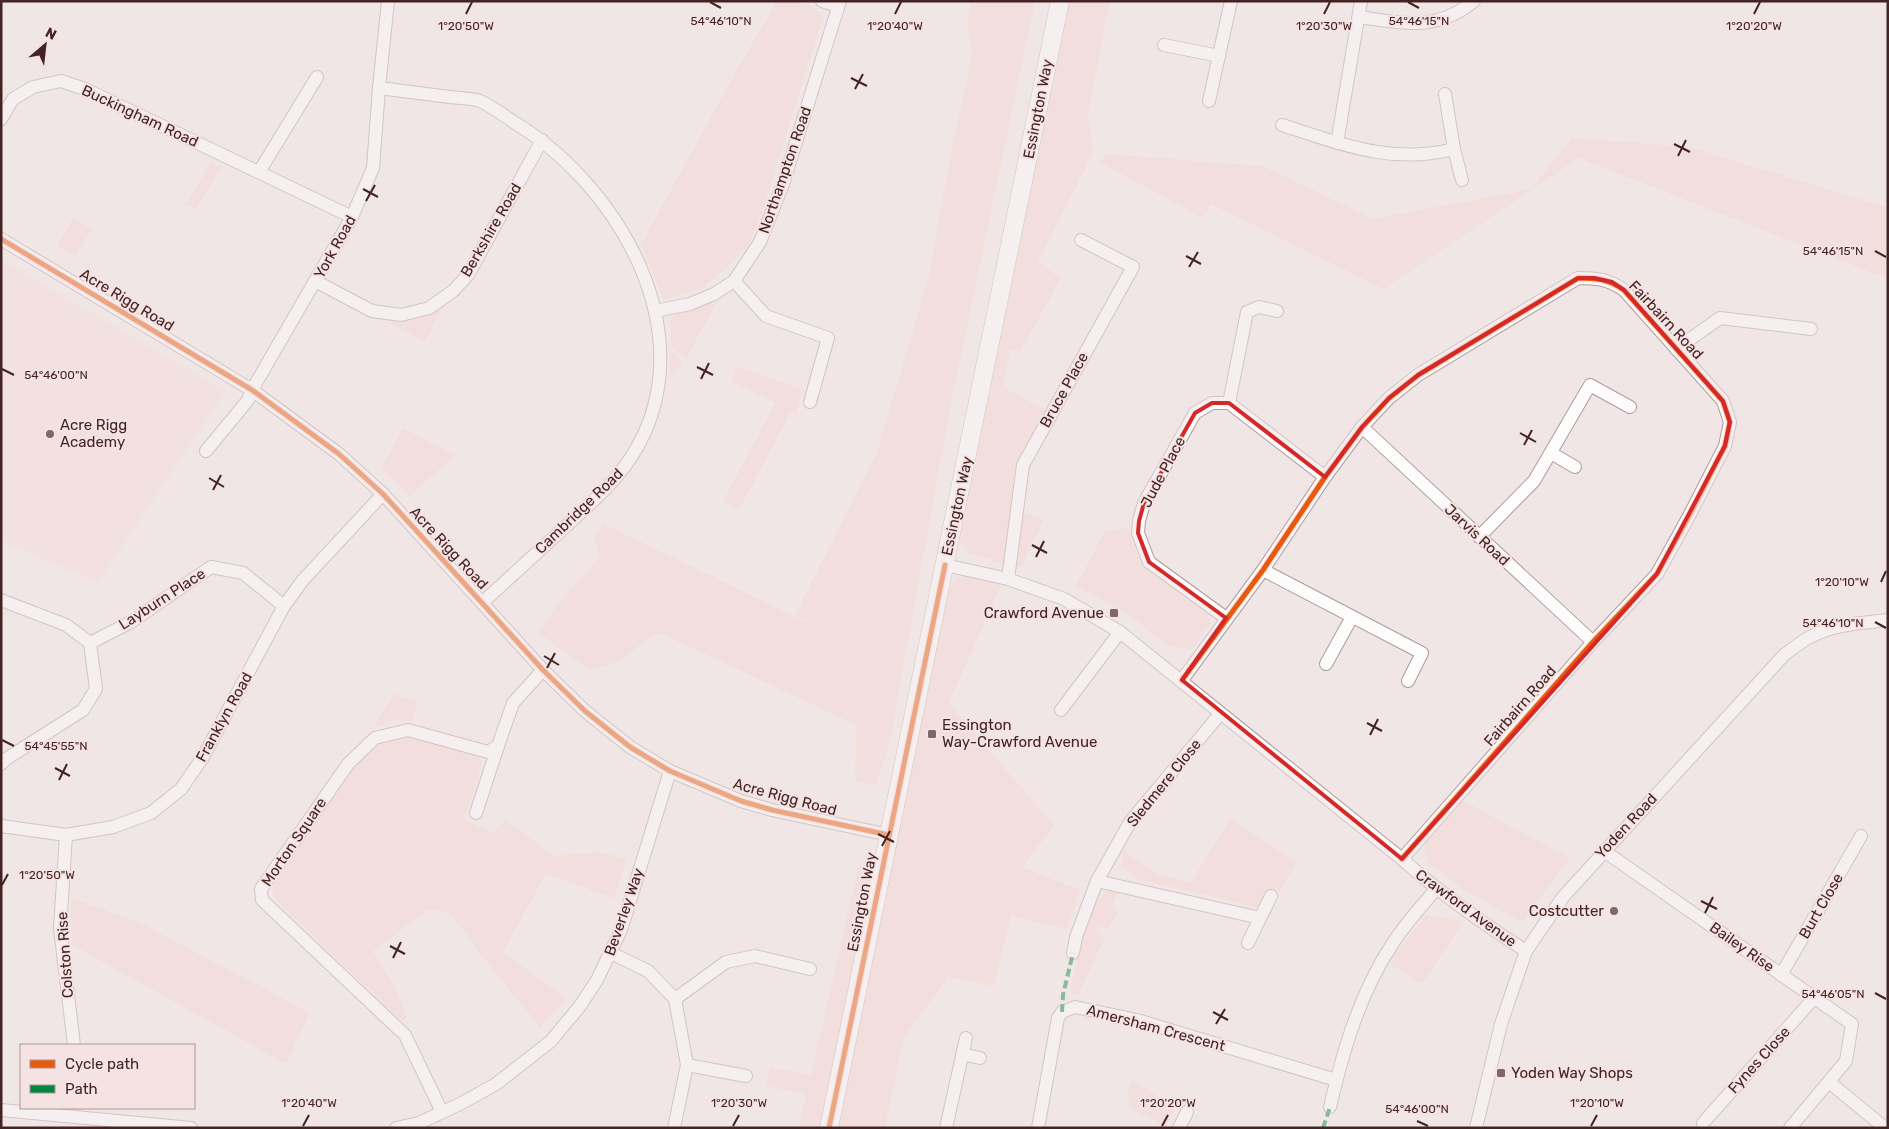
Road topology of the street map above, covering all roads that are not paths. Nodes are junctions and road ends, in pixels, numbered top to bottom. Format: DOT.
graph roads {
  1 [pos="388,1"];
  2 [pos="822,1"];
  3 [pos="1060,1"];
  4 [pos="1231,1"];
  5 [pos="1361,1"];
  6 [pos="1474,1"];
  7 [pos="839,4"];
  8 [pos="1359,16"];
  9 [pos="1164,45"];
  10 [pos="1219,56"];
  11 [pos="317,77"];
  12 [pos="378,88"];
  13 [pos="1445,94"];
  14 [pos="1209,101"];
  15 [pos="1,119"];
  16 [pos="1282,125"];
  17 [pos="542,140"];
  18 [pos="1337,142"];
  19 [pos="1454,149"];
  20 [pos="259,172"];
  21 [pos="1462,180"];
  22 [pos="352,217"];
  23 [pos="1,239"];
  24 [pos="1081,240"];
  25 [pos="315,281"];
  26 [pos="734,281"];
  27 [pos="656,311"];
  28 [pos="1276,311"];
  29 [pos="1811,329"];
  30 [pos="1676,350"];
  31 [pos="252,390"];
  32 [pos="810,402"];
  33 [pos="1229,403"];
  34 [pos="1630,407"];
  35 [pos="1362,427"];
  36 [pos="206,451"];
  37 [pos="1551,453"];
  38 [pos="1575,467"];
  39 [pos="1325,477"];
  40 [pos="383,494"];
  41 [pos="1480,537"];
  42 [pos="945,565"];
  43 [pos="1263,570"];
  44 [pos="1008,579"];
  45 [pos="1,600"];
  46 [pos="483,602"];
  47 [pos="284,606"];
  48 [pos="1352,617"];
  49 [pos="1226,618"];
  50 [pos="1888,620"];
  51 [pos="1120,632"];
  52 [pos="1593,642"];
  53 [pos="90,643"];
  54 [pos="1326,664"];
  55 [pos="543,670"];
  56 [pos="1182,680"];
  57 [pos="1408,681"];
  58 [pos="1061,710"];
  59 [pos="1220,714"];
  60 [pos="498,746"];
  61 [pos="1,764"];
  62 [pos="670,771"];
  63 [pos="476,813"];
  64 [pos="1,826"];
  65 [pos="66,835"];
  66 [pos="889,835"];
  67 [pos="1861,836"];
  68 [pos="1604,851"];
  69 [pos="1402,860"];
  70 [pos="1097,881"];
  71 [pos="1436,889"];
  72 [pos="1271,896"];
  73 [pos="1260,918"];
  74 [pos="1248,943"];
  75 [pos="1526,951"];
  76 [pos="611,953"];
  77 [pos="1073,953"];
  78 [pos="810,969"];
  79 [pos="1781,975"];
  80 [pos="1814,998"];
  81 [pos="675,1000"];
  82 [pos="966,1038"];
  83 [pos="74,1044"];
  84 [pos="962,1054"];
  85 [pos="980,1058"];
  86 [pos="687,1065"];
  87 [pos="746,1076"];
  88 [pos="1336,1080"];
  89 [pos="1829,1082"];
  90 [pos="1330,1107"];
  91 [pos="1,1110"];
  92 [pos="67,1112"];
  93 [pos="442,1112"];
  94 [pos="1187,1112"];
  95 [pos="1703,1123"];
  96 [pos="163,1127"];
  97 [pos="190,1128"];
  98 [pos="396,1128"];
  99 [pos="674,1128"];
  100 [pos="830,1128"];
  101 [pos="946,1128"];
  102 [pos="1038,1128"];
  103 [pos="1179,1128"];
  104 [pos="1476,1128"];
  105 [pos="1790,1128"];
  106 [pos="1885,1128"];
  1 -- 12 [label="street, York Road"];
  2 -- 7 [label="street"];
  3 -- 42 [label="street, Essington Way"];
  4 -- 10 [label="street"];
  5 -- 8 [label="street"];
  6 -- 8 [label="street"];
  7 -- 26 [label="street, Northampton Road"];
  8 -- 18 [label="street"];
  9 -- 10 [label="street"];
  10 -- 14 [label="street"];
  11 -- 20 [label="street"];
  12 -- 17 [label="street, Cambridge Road"];
  12 -- 22 [label="street, York Road"];
  13 -- 19 [label="street"];
  15 -- 20 [label="street, Buckingham Road"];
  16 -- 18 [label="street"];
  17 -- 25 [label="street, Berkshire Road"];
  17 -- 27 [label="street, Cambridge Road"];
  18 -- 19 [label="street"];
  19 -- 21 [label="street"];
  20 -- 22 [label="street, Buckingham Road"];
  22 -- 25 [label="street, York Road"];
  23 -- 31 [label="street, Acre Rigg Road"];
  24 -- 44 [label="street, Bruce Place"];
  25 -- 31 [label="street, York Road"];
  26 -- 27 [label="street, Northampton Road"];
  26 -- 32 [label="street"];
  27 -- 46 [label="street, Cambridge Road"];
  28 -- 33 [label="street"];
  29 -- 30 [label="street"];
  30 -- 35 [label="street, Fairbairn Road"];
  30 -- 52 [label="street, Fairbairn Road"];
  31 -- 36 [label="street, York Road"];
  31 -- 40 [label="street, Acre Rigg Road"];
  33 -- 39 [label="street"];
  33 -- 49 [label="street, Jude Place"];
  34 -- 37 [label="street"];
  35 -- 39 [label="street, Fairbairn Road"];
  35 -- 41 [label="street, Jarvis Road"];
  37 -- 38 [label="street"];
  37 -- 41 [label="street"];
  39 -- 43 [label="street, Fairbairn Road"];
  40 -- 46 [label="street, Acre Rigg Road"];
  40 -- 47 [label="street, Franklyn Road"];
  41 -- 52 [label="street, Jarvis Road"];
  42 -- 44 [label="street, Crawford Avenue"];
  42 -- 66 [label="street, Essington Way"];
  43 -- 48 [label="street"];
  43 -- 49 [label="street, Fairbairn Road"];
  44 -- 51 [label="street, Crawford Avenue"];
  45 -- 53 [label="street"];
  46 -- 55 [label="street, Acre Rigg Road"];
  47 -- 53 [label="street, Layburn Place"];
  47 -- 65 [label="street, Franklyn Road"];
  48 -- 54 [label="street"];
  48 -- 57 [label="street"];
  49 -- 56 [label="street, Fairbairn Road"];
  50 -- 68 [label="street, Yoden Road"];
  51 -- 56 [label="street, Crawford Avenue"];
  51 -- 58 [label="street"];
  52 -- 69 [label="street, Fairbairn Road"];
  53 -- 61 [label="street"];
  55 -- 60 [label="street"];
  55 -- 62 [label="street, Acre Rigg Road"];
  56 -- 59 [label="street, Crawford Avenue"];
  59 -- 69 [label="street, Crawford Avenue"];
  59 -- 70 [label="street, Sledmere Close"];
  60 -- 63 [label="street"];
  60 -- 93 [label="street, Morton Square"];
  62 -- 66 [label="street, Acre Rigg Road"];
  62 -- 76 [label="street, Beverley Way"];
  64 -- 65 [label="street, Franklyn Road"];
  65 -- 83 [label="street, Colston Rise"];
  66 -- 100 [label="street, Essington Way"];
  67 -- 79 [label="street, Burt Close"];
  68 -- 75 [label="street, Yoden Road"];
  68 -- 79 [label="street, Bailey Rise"];
  69 -- 71 [label="street, Crawford Avenue"];
  70 -- 73 [label="street"];
  70 -- 77 [label="street, Sledmere Close"];
  71 -- 75 [label="street, Crawford Avenue"];
  71 -- 88 [label="street"];
  72 -- 73 [label="street"];
  73 -- 74 [label="street"];
  75 -- 104 [label="street, Yoden Road"];
  76 -- 81 [label="street"];
  76 -- 93 [label="street, Beverley Way"];
  78 -- 81 [label="street"];
  79 -- 80 [label="street, Bailey Rise"];
  80 -- 89 [label="street, Bailey Rise"];
  80 -- 95 [label="street, Fynes Close"];
  81 -- 86 [label="street"];
  82 -- 84 [label="street"];
  84 -- 85 [label="street"];
  84 -- 101 [label="street"];
  86 -- 87 [label="street"];
  86 -- 99 [label="street"];
  88 -- 90 [label="street"];
  88 -- 102 [label="street, Amersham Crescent"];
  89 -- 105 [label="street, Bailey Rise"];
  89 -- 106 [label="street"];
  91 -- 92 [label="street"];
  92 -- 96 [label="street"];
  93 -- 98 [label="street, Beverley Way"];
  94 -- 103 [label="street"];
  96 -- 97 [label="street"];
}
